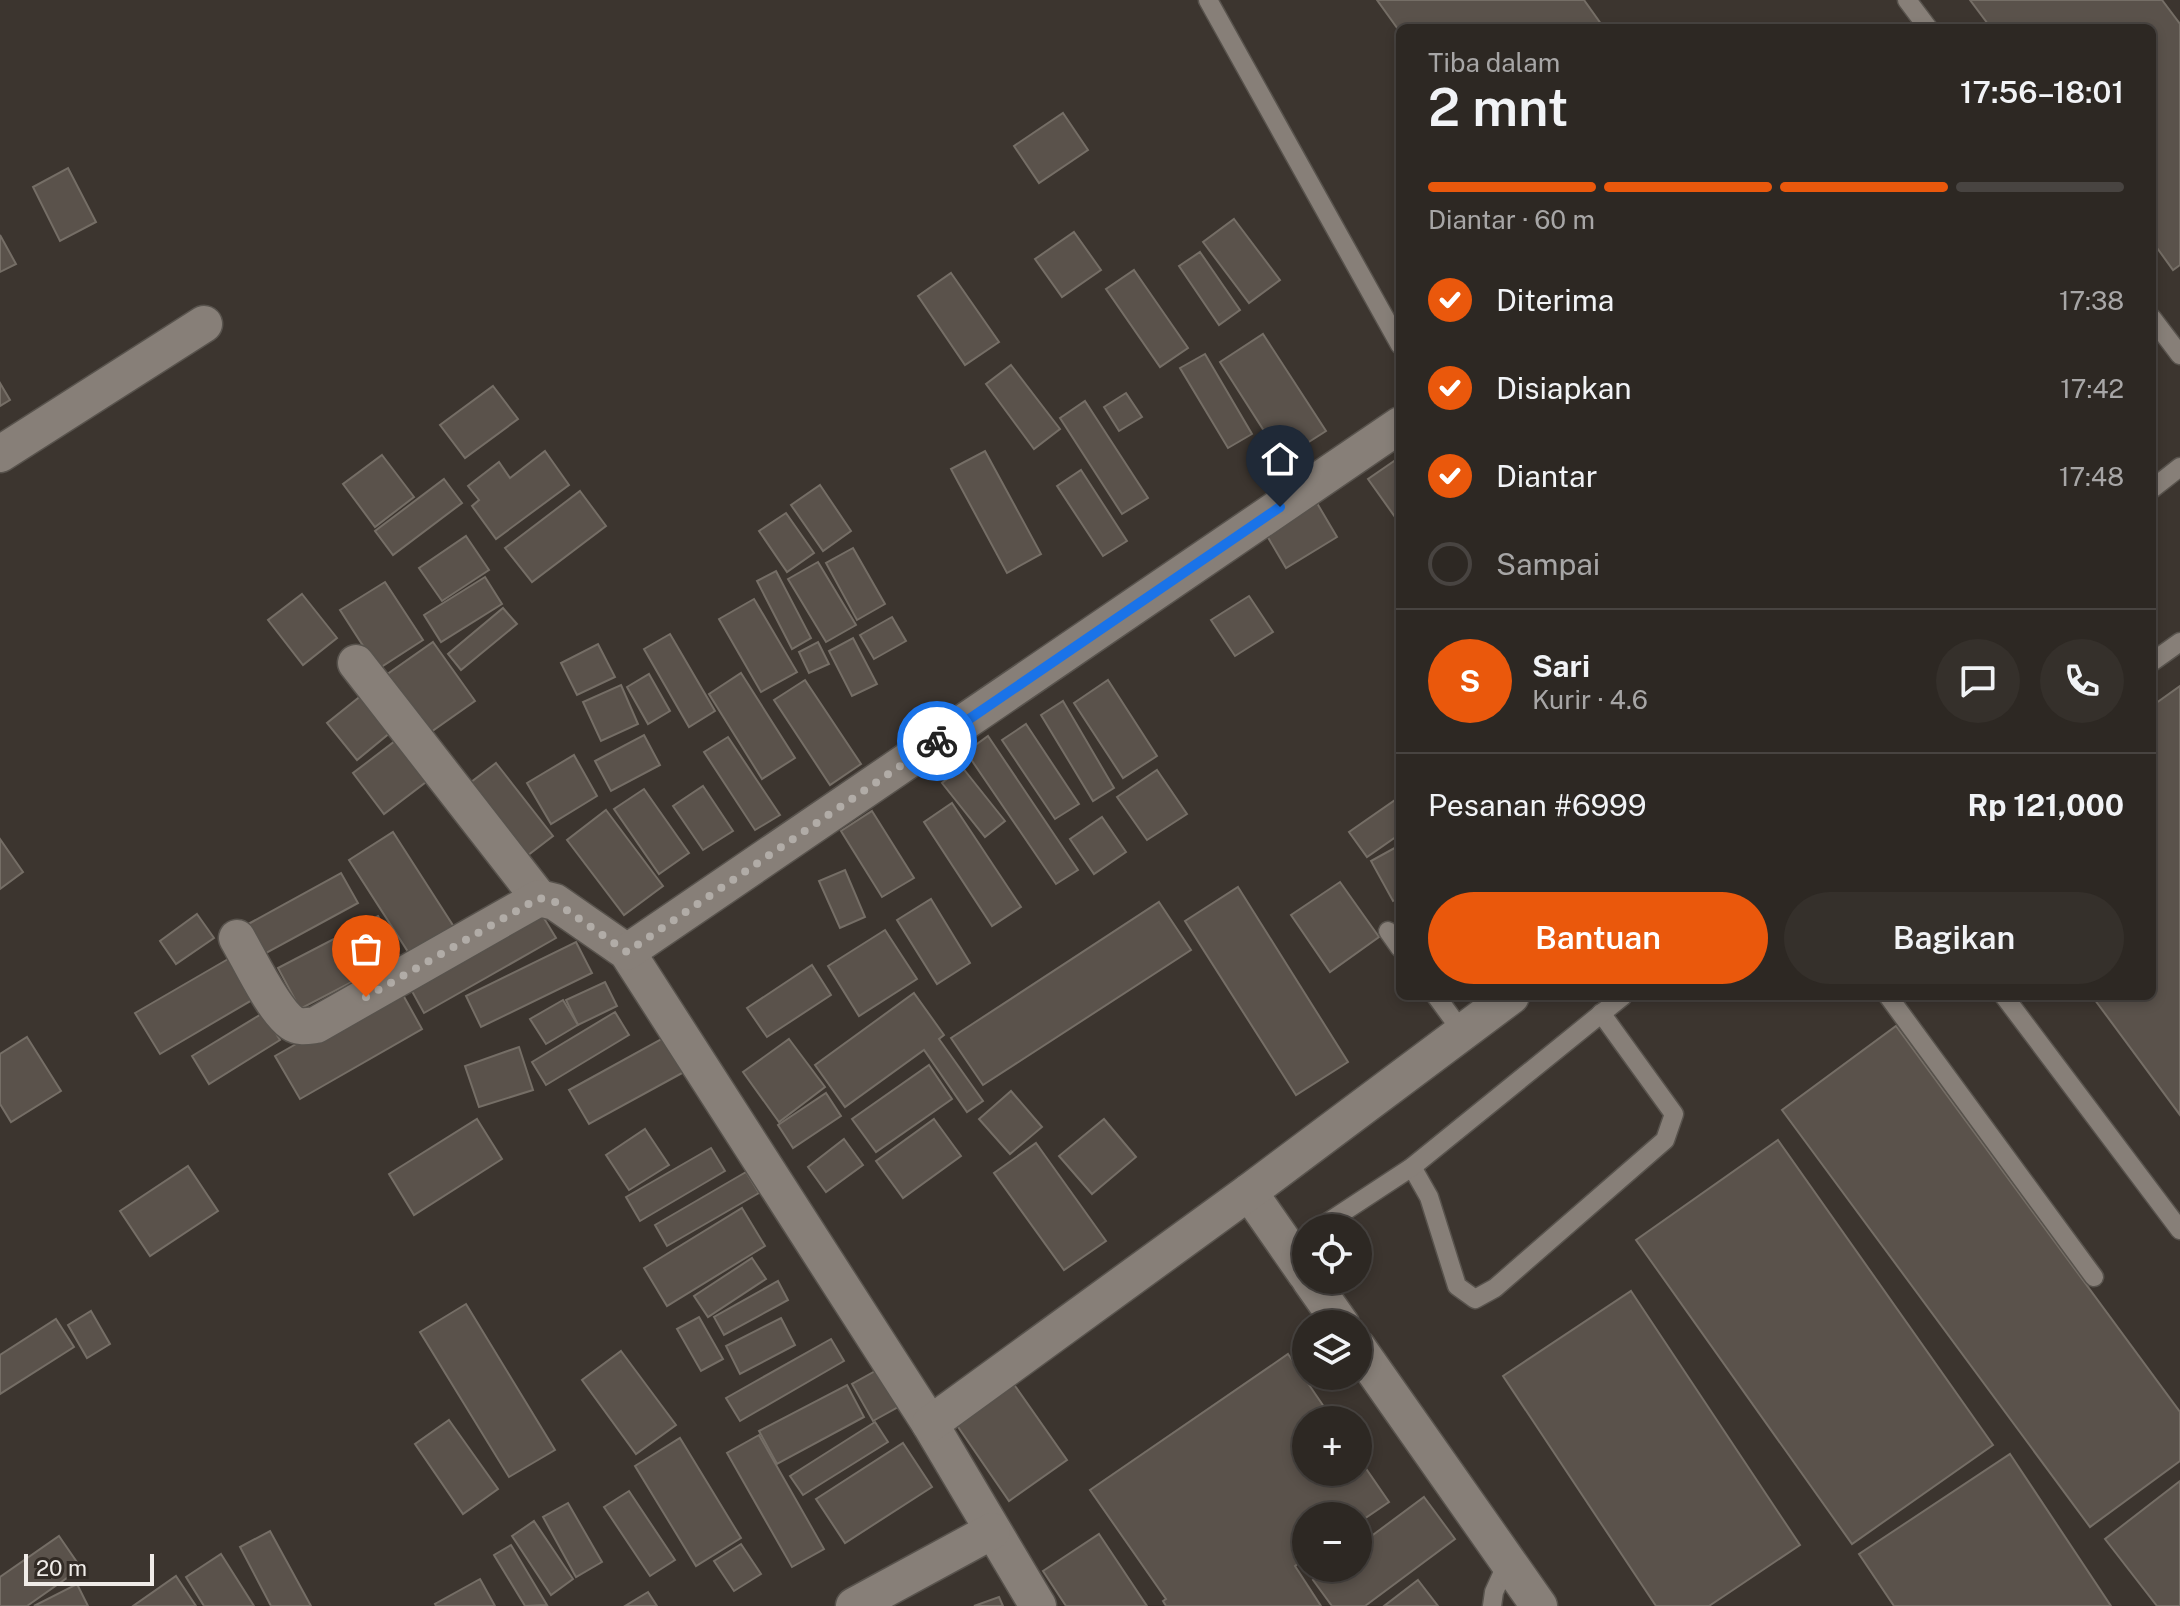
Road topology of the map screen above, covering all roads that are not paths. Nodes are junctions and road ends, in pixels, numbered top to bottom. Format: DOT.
graph roads {
  1 [pos="1208,0"];
  2 [pos="1907,0"];
  3 [pos="1925,24"];
  4 [pos="2156,323"];
  5 [pos="204,324"];
  6 [pos="1396,338"];
  7 [pos="2180,355"];
  8 [pos="1396,428"];
  9 [pos="0,454"];
  10 [pos="2180,467"];
  11 [pos="2156,486"];
  12 [pos="2180,642"];
  13 [pos="2156,659"];
  14 [pos="356,663"];
  15 [pos="539,898"];
  16 [pos="1388,931"];
  17 [pos="237,938"];
  18 [pos="1396,942"];
  19 [pos="627,952"];
  20 [pos="1439,1000"];
  21 [pos="1506,1000"];
  22 [pos="1618,1000"];
  23 [pos="1891,1000"];
  24 [pos="2007,1000"];
  25 [pos="1601,1013"];
  26 [pos="1463,1033"];
  27 [pos="1412,1167"];
  28 [pos="1249,1192"];
  29 [pos="1340,1214"];
  30 [pos="2180,1230"];
  31 [pos="1292,1243"];
  32 [pos="2094,1277"];
  33 [pos="1372,1368"];
  34 [pos="930,1424"];
  35 [pos="992,1531"];
  36 [pos="1508,1561"];
  37 [pos="854,1606"];
  38 [pos="1038,1606"];
  39 [pos="1492,1606"];
  40 [pos="1539,1606"];
  1 -- 6 [label="lane"];
  2 -- 3 [label="lane"];
  4 -- 7 [label="lane"];
  5 -- 9 [label="street"];
  8 -- 19 [label="street"];
  10 -- 11 [label="lane"];
  12 -- 13 [label="lane"];
  14 -- 15 [label="street"];
  15 -- 17 [label="street"];
  15 -- 19 [label="street"];
  16 -- 18 [label="lane"];
  19 -- 34 [label="street"];
  20 -- 26 [label="lane"];
  21 -- 26 [label="street"];
  22 -- 25 [label="lane"];
  23 -- 32 [label="lane"];
  24 -- 30 [label="lane"];
  25 -- 27 [label="lane"];
  25 -- 27 [label="lane"];
  26 -- 28 [label="street"];
  27 -- 29 [label="lane"];
  28 -- 31 [label="street"];
  28 -- 34 [label="street"];
  33 -- 36 [label="street"];
  34 -- 35 [label="street"];
  35 -- 37 [label="street"];
  35 -- 38 [label="street"];
  36 -- 39 [label="lane"];
  36 -- 40 [label="street"];
}
